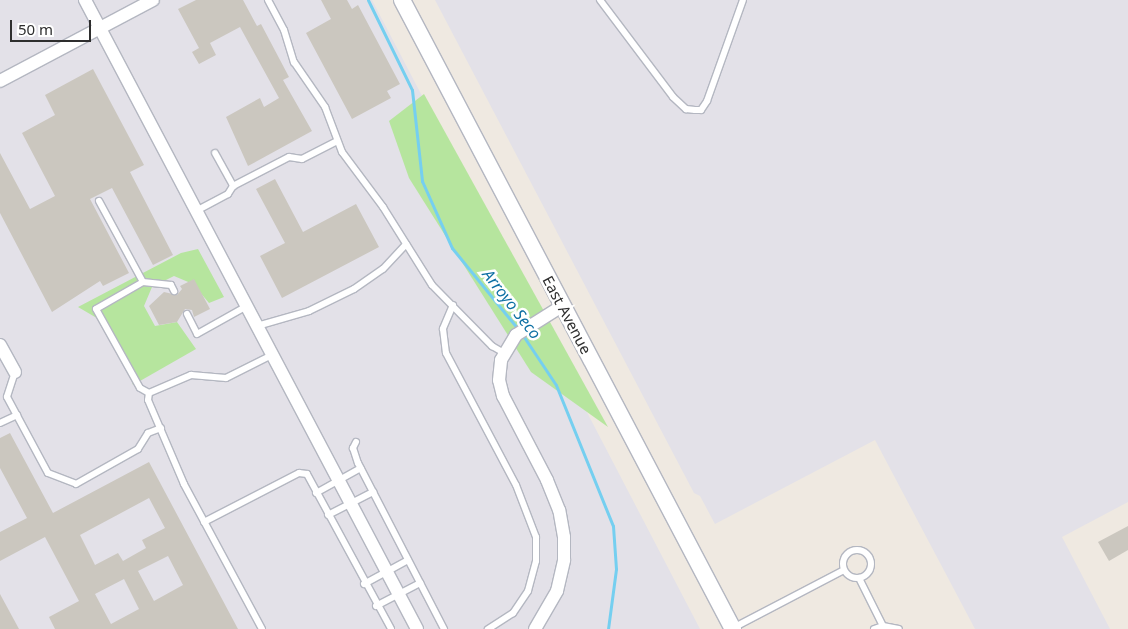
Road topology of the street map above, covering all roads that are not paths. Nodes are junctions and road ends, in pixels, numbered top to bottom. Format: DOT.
graph roads {
  1 [pos="85,0"];
  2 [pos="153,0"];
  3 [pos="268,0"];
  4 [pos="402,0"];
  5 [pos="600,0"];
  6 [pos="743,0"];
  7 [pos="100,29"];
  8 [pos="0,81"];
  9 [pos="337,141"];
  10 [pos="215,153"];
  11 [pos="233,186"];
  12 [pos="99,201"];
  13 [pos="196,211"];
  14 [pos="406,244"];
  15 [pos="142,282"];
  16 [pos="174,290"];
  17 [pos="453,305"];
  18 [pos="247,306"];
  19 [pos="562,306"];
  20 [pos="187,314"];
  21 [pos="257,326"];
  22 [pos="2,352"];
  23 [pos="504,353"];
  24 [pos="272,355"];
  25 [pos="14,372"];
  26 [pos="149,393"];
  27 [pos="16,415"];
  28 [pos="0,423"];
  29 [pos="161,428"];
  30 [pos="356,442"];
  31 [pos="361,468"];
  32 [pos="338,480"];
  33 [pos="373,492"];
  34 [pos="316,493"];
  35 [pos="350,502"];
  36 [pos="328,515"];
  37 [pos="204,522"];
  38 [pos="408,560"];
  39 [pos="844,570"];
  40 [pos="387,572"];
  41 [pos="859,578"];
  42 [pos="420,583"];
  43 [pos="364,584"];
  44 [pos="398,594"];
  45 [pos="376,606"];
  46 [pos="883,626"];
  47 [pos="733,628"];
  48 [pos="262,629"];
  49 [pos="391,629"];
  50 [pos="417,629"];
  51 [pos="444,629"];
  52 [pos="488,629"];
  53 [pos="535,629"];
  54 [pos="874,629"];
  55 [pos="899,629"];
  1 -- 7 [label="street"];
  2 -- 7 [label="street"];
  3 -- 9 [label="lane"];
  4 -- 19 [label="street, East Avenue"];
  5 -- 6 [label="lane"];
  7 -- 8 [label="street"];
  7 -- 13 [label="street"];
  9 -- 11 [label="lane"];
  9 -- 14 [label="lane"];
  10 -- 11 [label="lane"];
  11 -- 13 [label="lane"];
  12 -- 15 [label="lane"];
  13 -- 18 [label="street"];
  14 -- 17 [label="lane"];
  14 -- 21 [label="lane"];
  15 -- 16 [label="lane"];
  15 -- 26 [label="lane"];
  17 -- 23 [label="lane"];
  17 -- 52 [label="lane"];
  18 -- 20 [label="lane"];
  18 -- 21 [label="street"];
  19 -- 23 [label="street"];
  19 -- 47 [label="street, East Avenue"];
  21 -- 24 [label="street"];
  22 -- 25 [label="street"];
  23 -- 53 [label="street"];
  24 -- 26 [label="lane"];
  24 -- 32 [label="street"];
  25 -- 27 [label="lane"];
  26 -- 29 [label="lane"];
  27 -- 28 [label="lane"];
  27 -- 29 [label="lane"];
  29 -- 37 [label="lane"];
  30 -- 31 [label="lane"];
  31 -- 32 [label="lane"];
  31 -- 33 [label="lane"];
  32 -- 34 [label="lane"];
  32 -- 35 [label="street"];
  33 -- 35 [label="lane"];
  33 -- 38 [label="lane"];
  34 -- 36 [label="lane"];
  34 -- 37 [label="lane"];
  35 -- 36 [label="lane"];
  35 -- 40 [label="street"];
  36 -- 43 [label="lane"];
  37 -- 48 [label="lane"];
  38 -- 40 [label="lane"];
  38 -- 42 [label="lane"];
  39 -- 41 [label="lane"];
  39 -- 41 [label="lane"];
  39 -- 47 [label="lane"];
  40 -- 43 [label="lane"];
  40 -- 44 [label="street"];
  41 -- 46 [label="lane"];
  42 -- 44 [label="lane"];
  42 -- 51 [label="lane"];
  43 -- 45 [label="lane"];
  44 -- 45 [label="lane"];
  44 -- 50 [label="street"];
  45 -- 49 [label="lane"];
  46 -- 54 [label="lane"];
  46 -- 55 [label="lane"];
}
